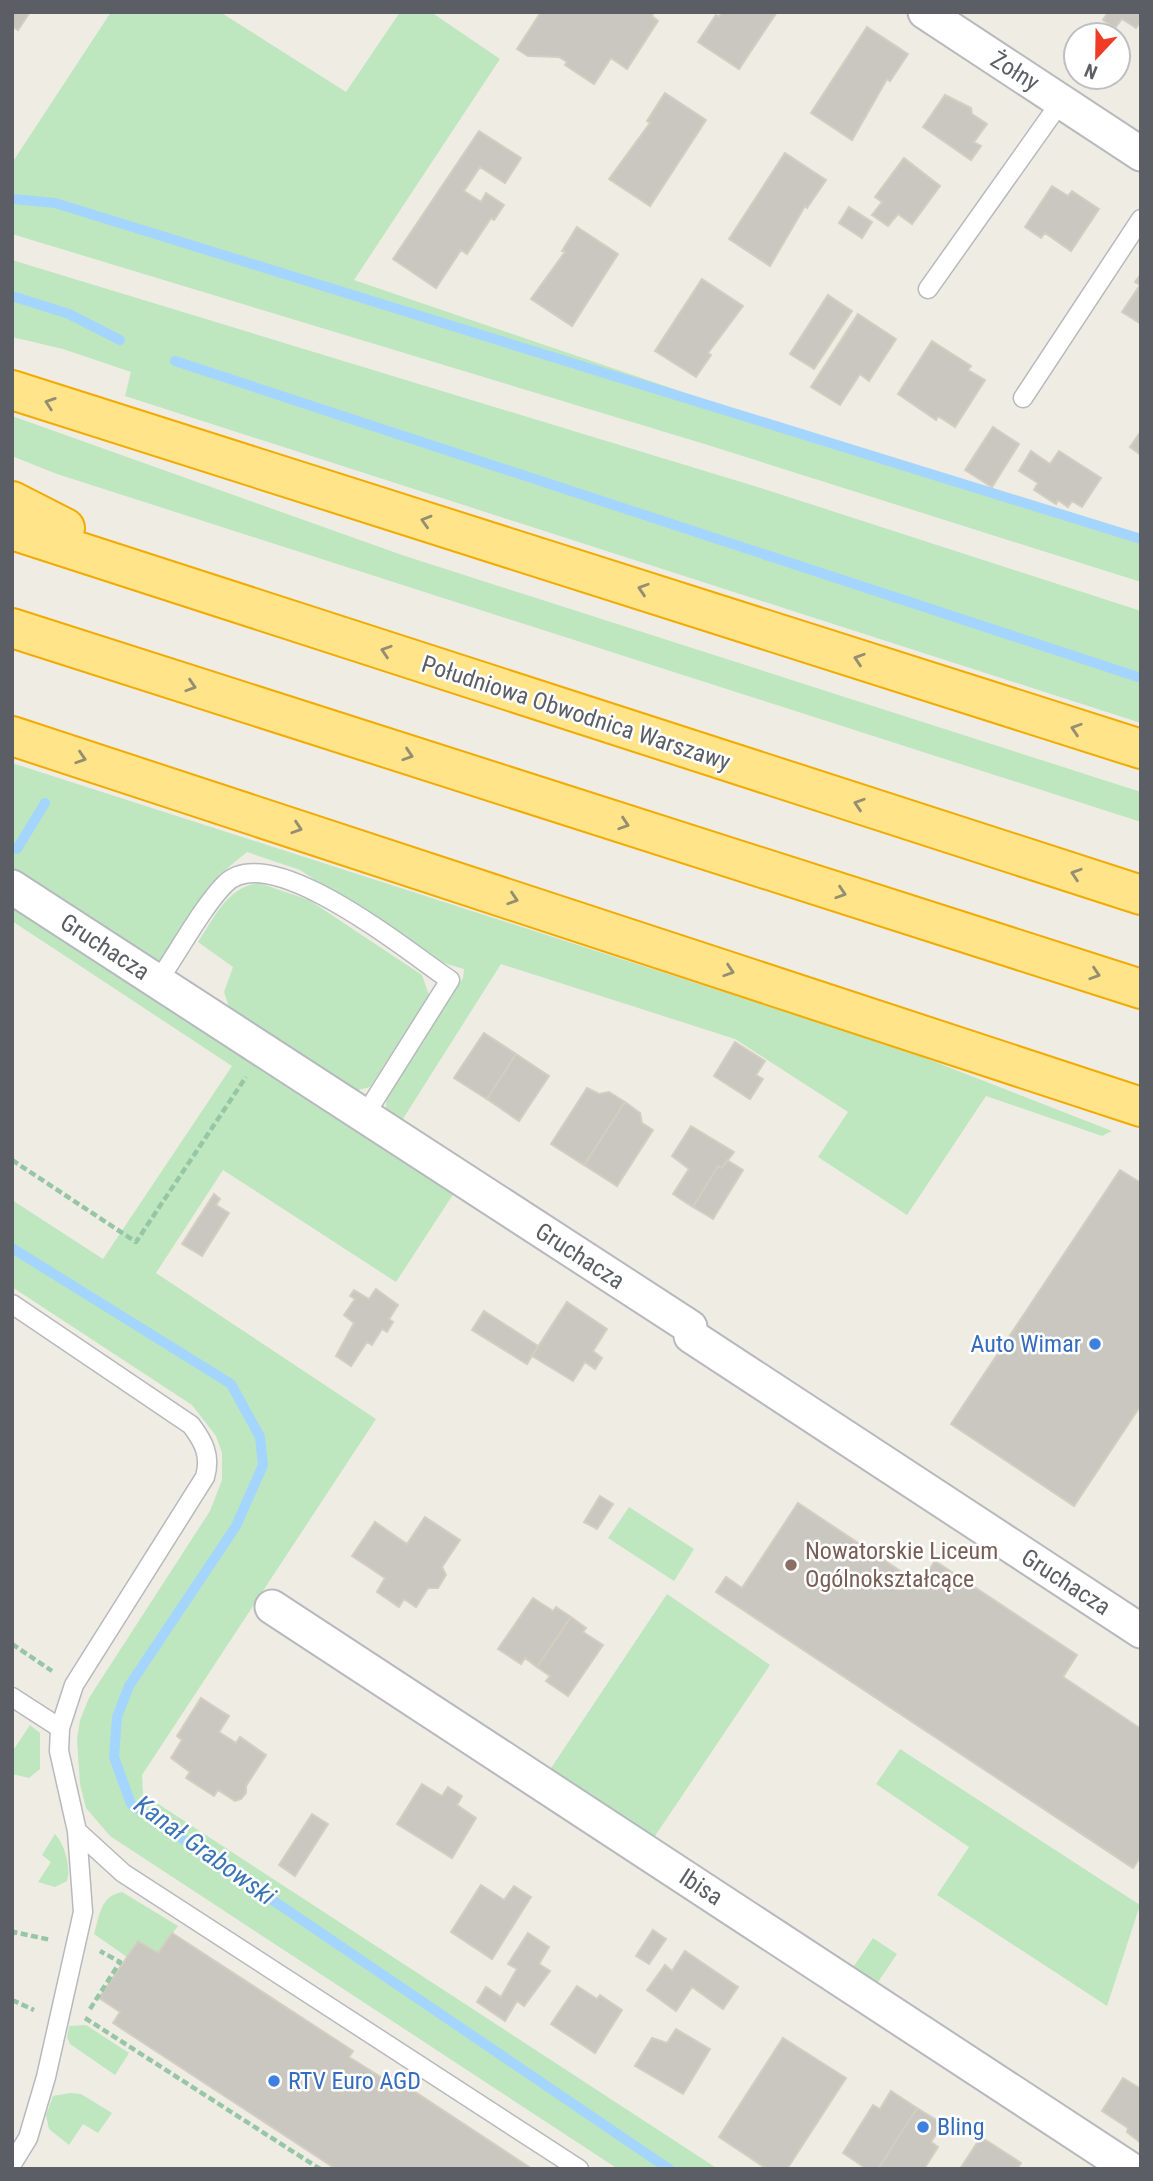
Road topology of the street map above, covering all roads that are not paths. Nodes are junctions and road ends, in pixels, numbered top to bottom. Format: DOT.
graph roads {
  1 [pos="925,12"];
  2 [pos="1062,100"];
  3 [pos="1141,154"];
  4 [pos="1141,219"];
  5 [pos="928,289"];
  6 [pos="12,390"];
  7 [pos="1023,398"];
  8 [pos="12,501"];
  9 [pos="12,530"];
  10 [pos="147,572"];
  11 [pos="12,628"];
  12 [pos="12,654"];
  13 [pos="126,665"];
  14 [pos="12,736"];
  15 [pos="1141,749"];
  16 [pos="12,887"];
  17 [pos="1141,895"];
  18 [pos="158,982"];
  19 [pos="1141,989"];
  20 [pos="1141,1107"];
  21 [pos="365,1115"];
  22 [pos="12,1304"];
  23 [pos="272,1607"];
  24 [pos="1141,1631"];
  25 [pos="12,1697"];
  26 [pos="60,1728"];
  27 [pos="77,1832"];
  28 [pos="12,2164"];
  29 [pos="579,2169"];
  30 [pos="1130,2169"];
  1 -- 2 [label="street, Żołny"];
  2 -- 3 [label="street, Żołny"];
  2 -- 5 [label="lane"];
  4 -- 7 [label="lane"];
  15 -- 6 [label="highway, one-way"];
  8 -- 10 [label="highway"];
  9 -- 10 [label="highway, Południowa Obwodnica Warszawy"];
  17 -- 10 [label="highway, Południowa Obwodnica Warszawy, one-way"];
  11 -- 13 [label="highway"];
  12 -- 13 [label="highway"];
  13 -- 19 [label="highway, one-way"];
  14 -- 20 [label="highway, one-way"];
  16 -- 18 [label="street, Gruchacza"];
  18 -- 21 [label="street, Gruchacza"];
  18 -- 21 [label="lane"];
  21 -- 24 [label="street, Gruchacza"];
  22 -- 26 [label="lane"];
  23 -- 30 [label="street, Ibisa"];
  25 -- 26 [label="lane"];
  26 -- 27 [label="lane"];
  27 -- 28 [label="lane"];
  27 -- 29 [label="lane"];
}
